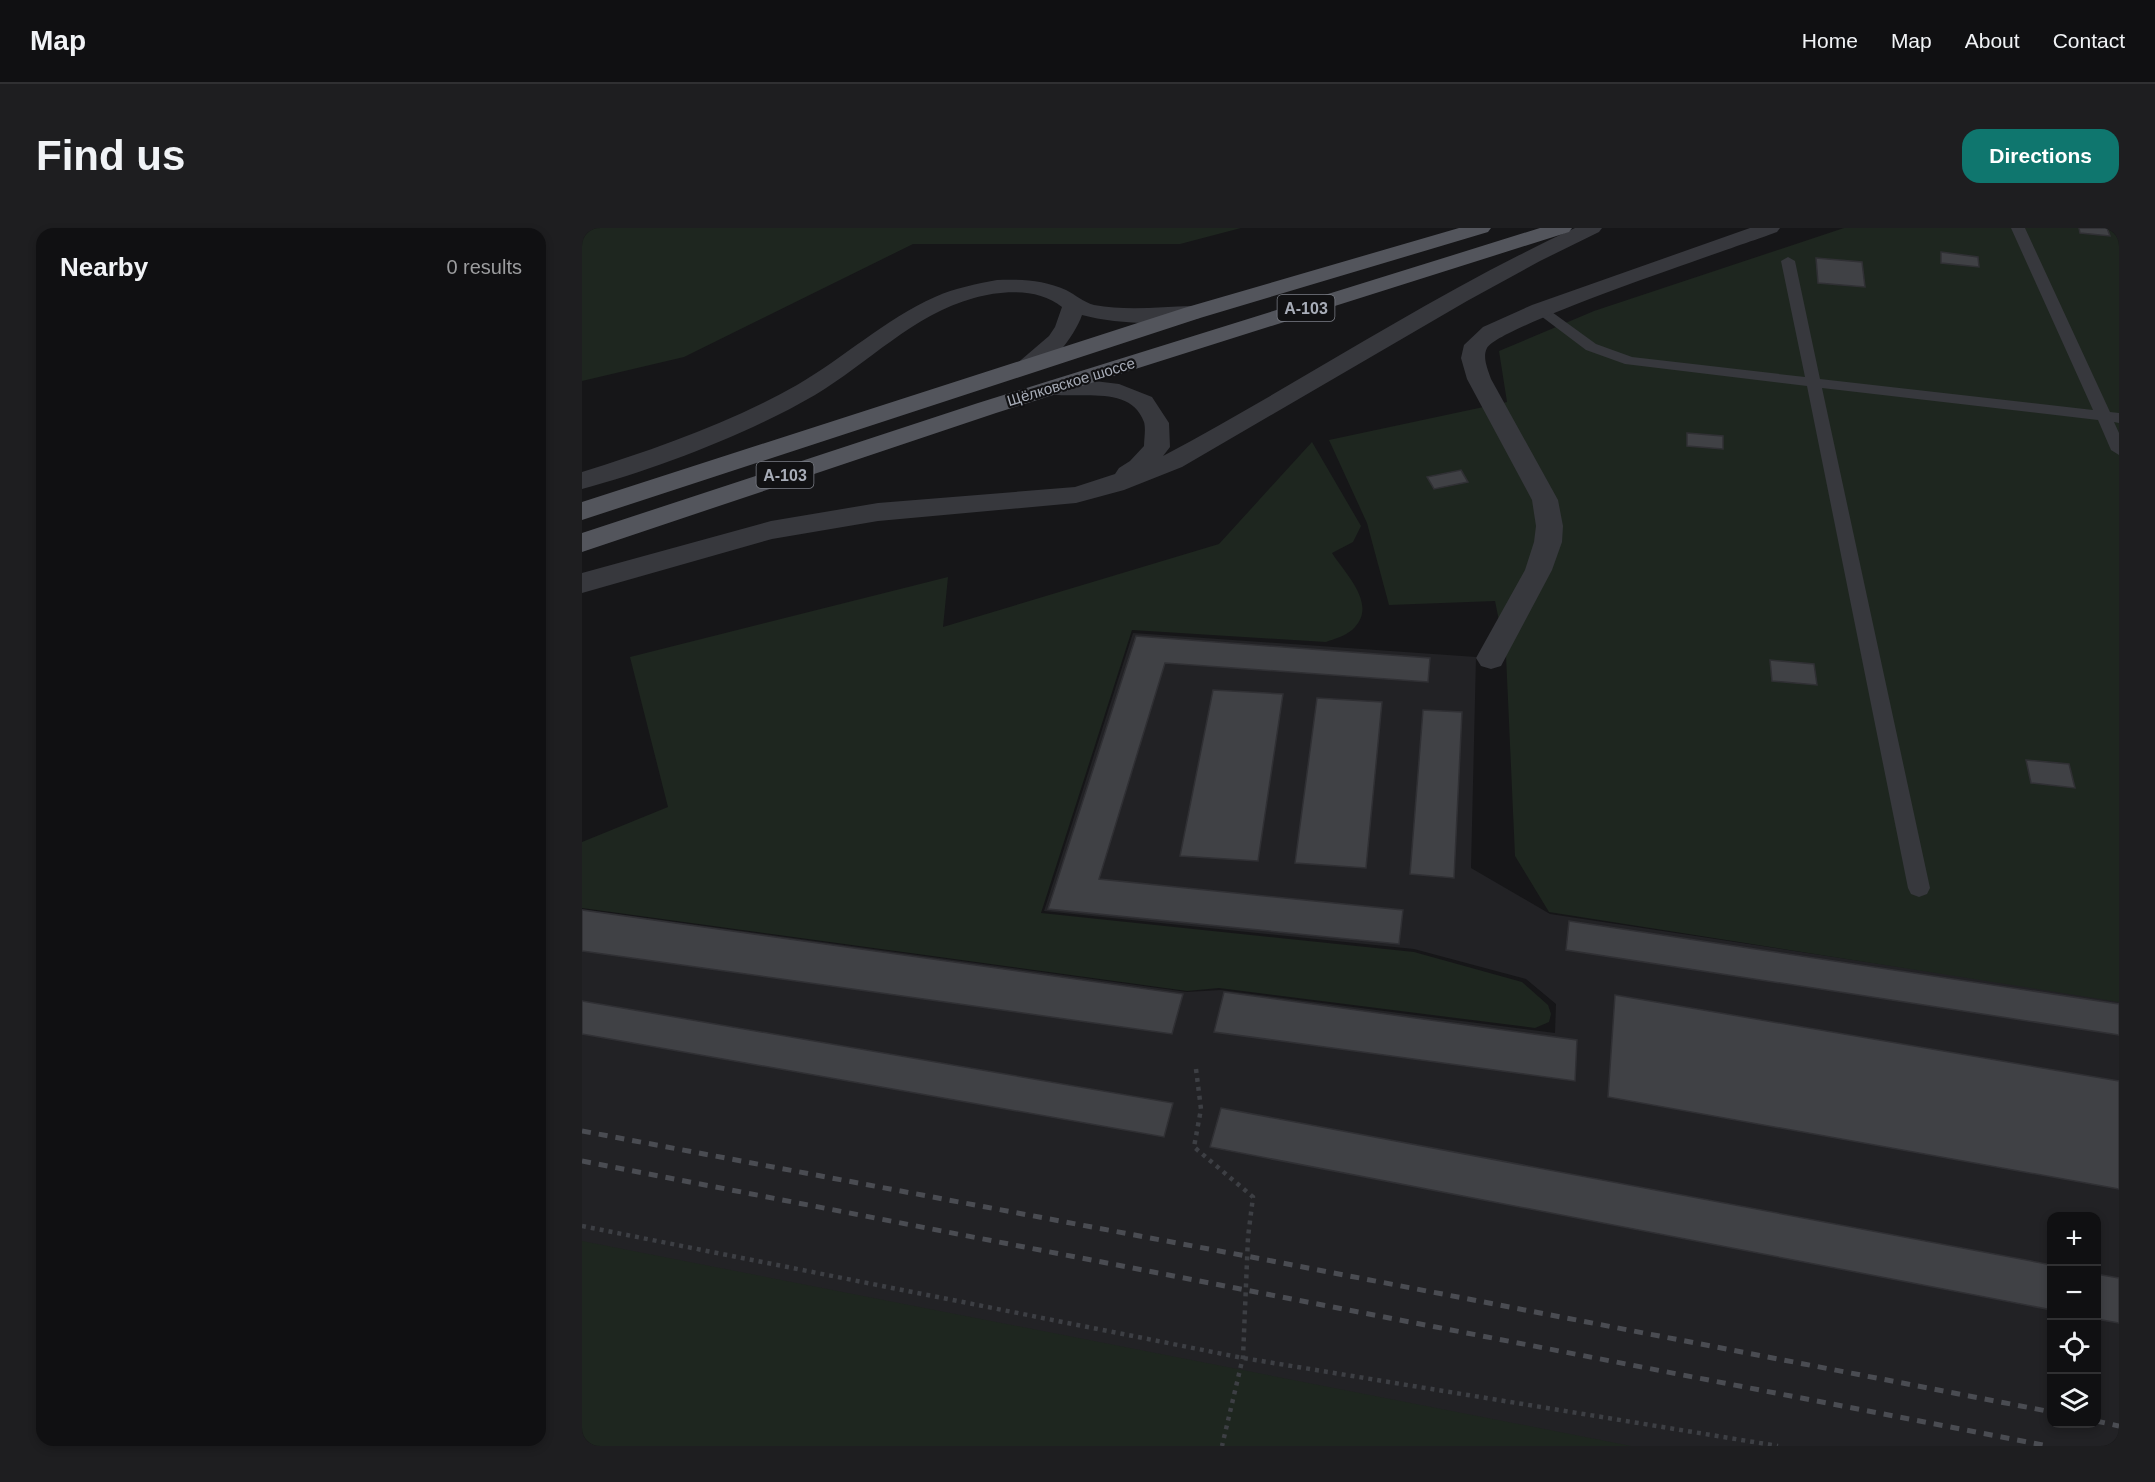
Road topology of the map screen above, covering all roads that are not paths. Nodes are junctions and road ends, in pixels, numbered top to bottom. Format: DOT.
graph roads {
  1 [pos="1481,228"];
  2 [pos="1562,228"];
  3 [pos="1592,228"];
  4 [pos="1770,228"];
  5 [pos="2018,228"];
  6 [pos="1788,261"];
  7 [pos="1074,306"];
  8 [pos="1540,310"];
  9 [pos="1192,313"];
  10 [pos="1026,366"];
  11 [pos="1815,383"];
  12 [pos="1051,388"];
  13 [pos="2111,418"];
  14 [pos="2119,450"];
  15 [pos="582,481"];
  16 [pos="1115,484"];
  17 [pos="582,512"];
  18 [pos="582,543"];
  19 [pos="582,583"];
  20 [pos="1491,658"];
  21 [pos="1919,888"];
  1 -- 9 [label="main road, Щёлковское шоссе / А-103"];
  2 -- 12 [label="main road, Щёлковское шоссе / А-103"];
  3 -- 16 [label="street"];
  4 -- 8 [label="street"];
  5 -- 13 [label="lane"];
  6 -- 11 [label="lane"];
  7 -- 9 [label="street"];
  7 -- 10 [label="street"];
  7 -- 15 [label="street"];
  8 -- 11 [label="lane"];
  8 -- 20 [label="street"];
  9 -- 10 [label="main road, Щёлковское шоссе / А-103"];
  10 -- 17 [label="main road, Щёлковское шоссе / А-103"];
  11 -- 13 [label="lane"];
  11 -- 21 [label="lane"];
  12 -- 16 [label="street"];
  12 -- 18 [label="main road, Щёлковское шоссе / А-103"];
  13 -- 14 [label="lane"];
  16 -- 19 [label="street"];
}
